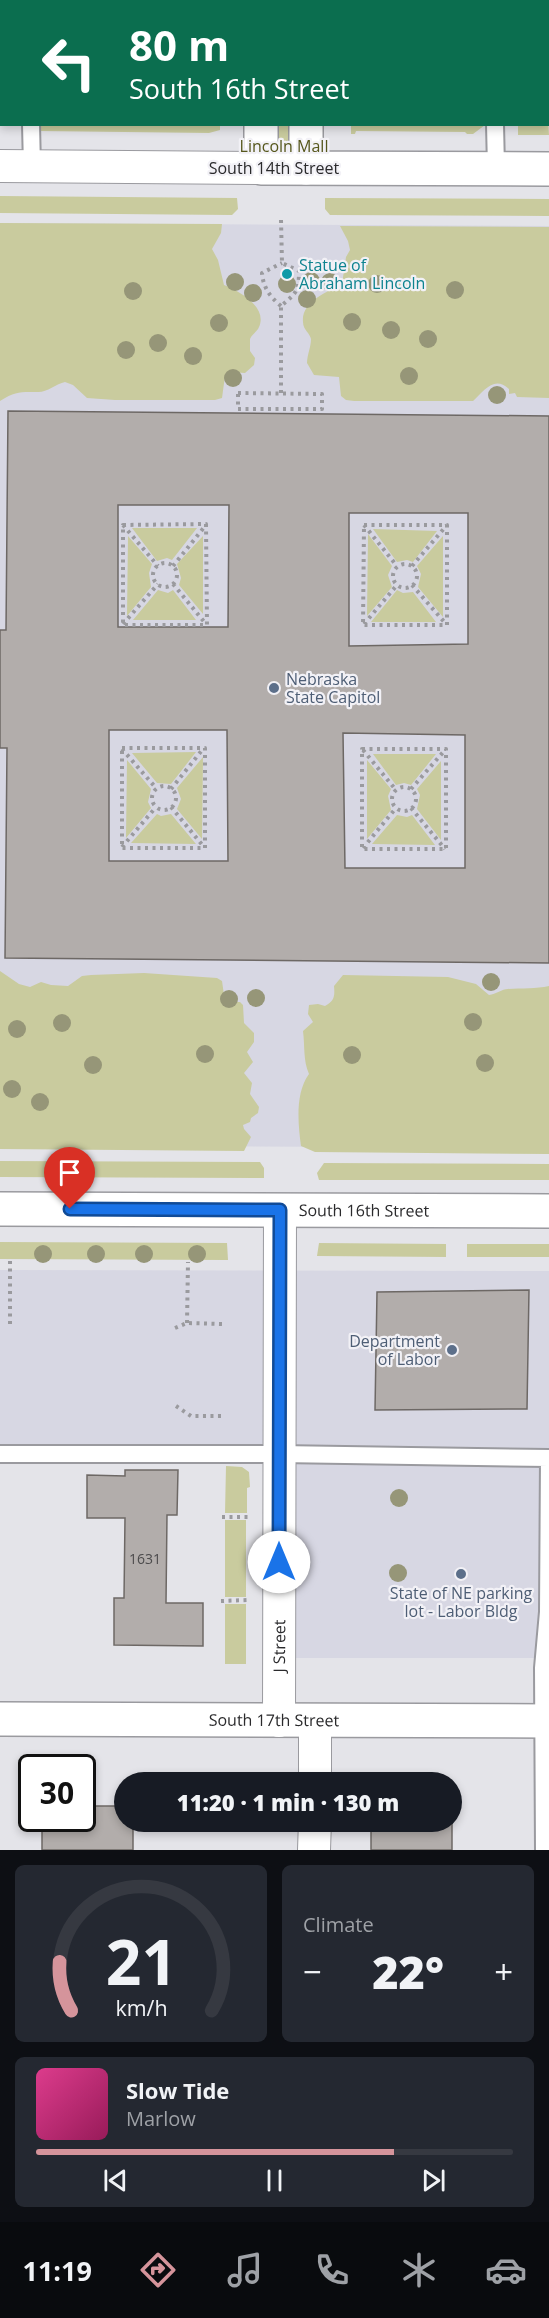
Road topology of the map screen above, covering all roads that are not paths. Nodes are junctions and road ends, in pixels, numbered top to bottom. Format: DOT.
graph roads {
  1 [pos="31,126"];
  2 [pos="261,126"];
  3 [pos="306,126"];
  4 [pos="495,126"];
  5 [pos="0,166"];
  6 [pos="32,167"];
  7 [pos="261,168"];
  8 [pos="306,168"];
  9 [pos="496,168"];
  10 [pos="549,169"];
  11 [pos="0,1209"];
  12 [pos="280,1210"];
  13 [pos="549,1211"];
  14 [pos="0,1454"];
  15 [pos="279,1454"];
  16 [pos="0,1719"];
  17 [pos="279,1721"];
  18 [pos="315,1721"];
  19 [pos="546,1721"];
  20 [pos="315,1772"];
  21 [pos="315,1832"];
  22 [pos="315,1850"];
  23 [pos="544,1850"];
  1 -- 6 [label="lane"];
  2 -- 7 [label="main road"];
  3 -- 8 [label="main road"];
  4 -- 9 [label="lane"];
  5 -- 6 [label="street, South 14th Street"];
  6 -- 7 [label="street, South 14th Street"];
  7 -- 8 [label="main road, South 14th Street"];
  8 -- 9 [label="main road, South 14th Street"];
  9 -- 10 [label="main road, South 14th Street"];
  11 -- 12 [label="main road, South 16th Street"];
  12 -- 13 [label="main road, South 16th Street"];
  12 -- 15 [label="street, J Street"];
  14 -- 15 [label="lane"];
  15 -- 17 [label="street, J Street"];
  15 -- 19 [label="lane"];
  16 -- 17 [label="main road, South 17th Street"];
  17 -- 18 [label="main road, South 17th Street"];
  18 -- 19 [label="main road, South 17th Street"];
  18 -- 20 [label="street"];
  19 -- 23 [label="lane"];
  21 -- 22 [label="street"];
}
